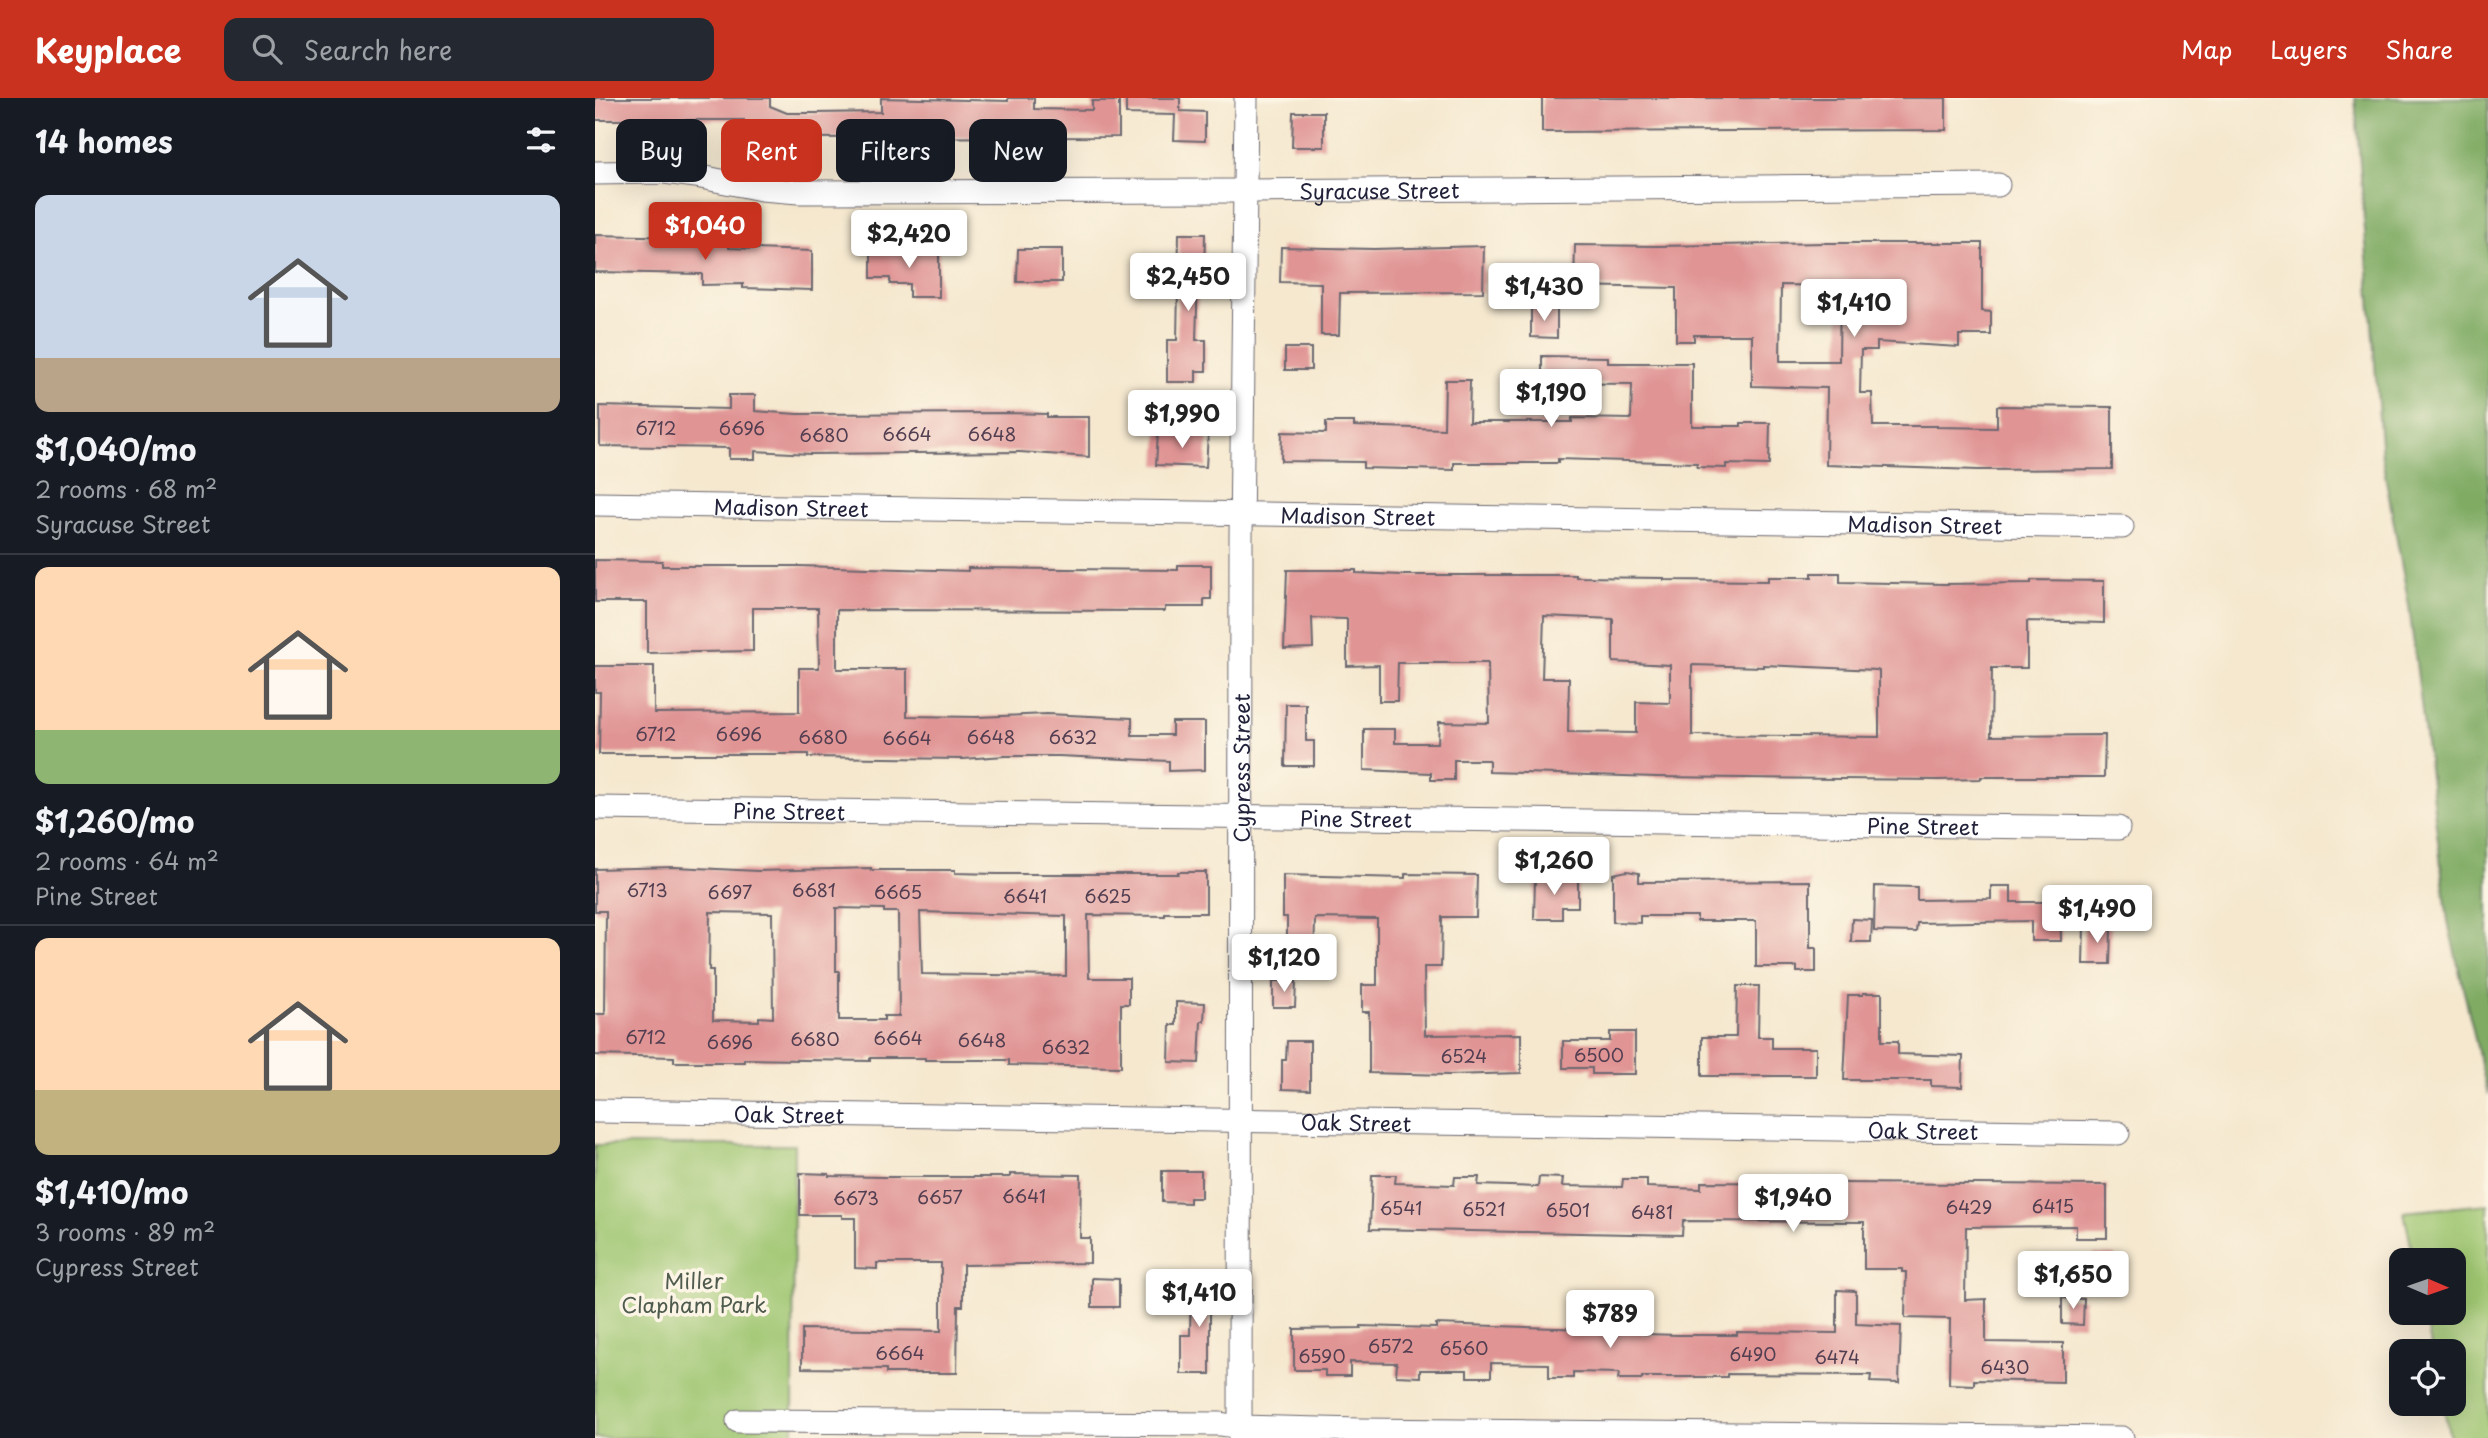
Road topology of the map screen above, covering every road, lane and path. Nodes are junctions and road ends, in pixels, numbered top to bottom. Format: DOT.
graph roads {
  1 [pos="1246,98"];
  2 [pos="595,173"];
  3 [pos="1998,185"];
  4 [pos="1246,191"];
  5 [pos="595,503"];
  6 [pos="1242,513"];
  7 [pos="2122,527"];
  8 [pos="595,808"];
  9 [pos="1241,817"];
  10 [pos="2118,828"];
  11 [pos="595,1111"];
  12 [pos="1241,1120"];
  13 [pos="2118,1133"];
  14 [pos="738,1421"];
  15 [pos="1240,1432"];
  16 [pos="2122,1438"];
  1 -- 4 [label="street, Cypress Street"];
  2 -- 4 [label="street, Syracuse Street"];
  3 -- 4 [label="street, Syracuse Street"];
  4 -- 6 [label="street, Cypress Street"];
  5 -- 6 [label="street, Madison Street"];
  6 -- 7 [label="street, Madison Street"];
  6 -- 9 [label="street, Cypress Street"];
  8 -- 9 [label="street, Pine Street"];
  9 -- 10 [label="street, Pine Street"];
  9 -- 12 [label="street, Cypress Street"];
  11 -- 12 [label="street, Oak Street"];
  12 -- 13 [label="street, Oak Street"];
  12 -- 15 [label="street, Cypress Street"];
  14 -- 15 [label="street"];
  15 -- 16 [label="street"];
}
